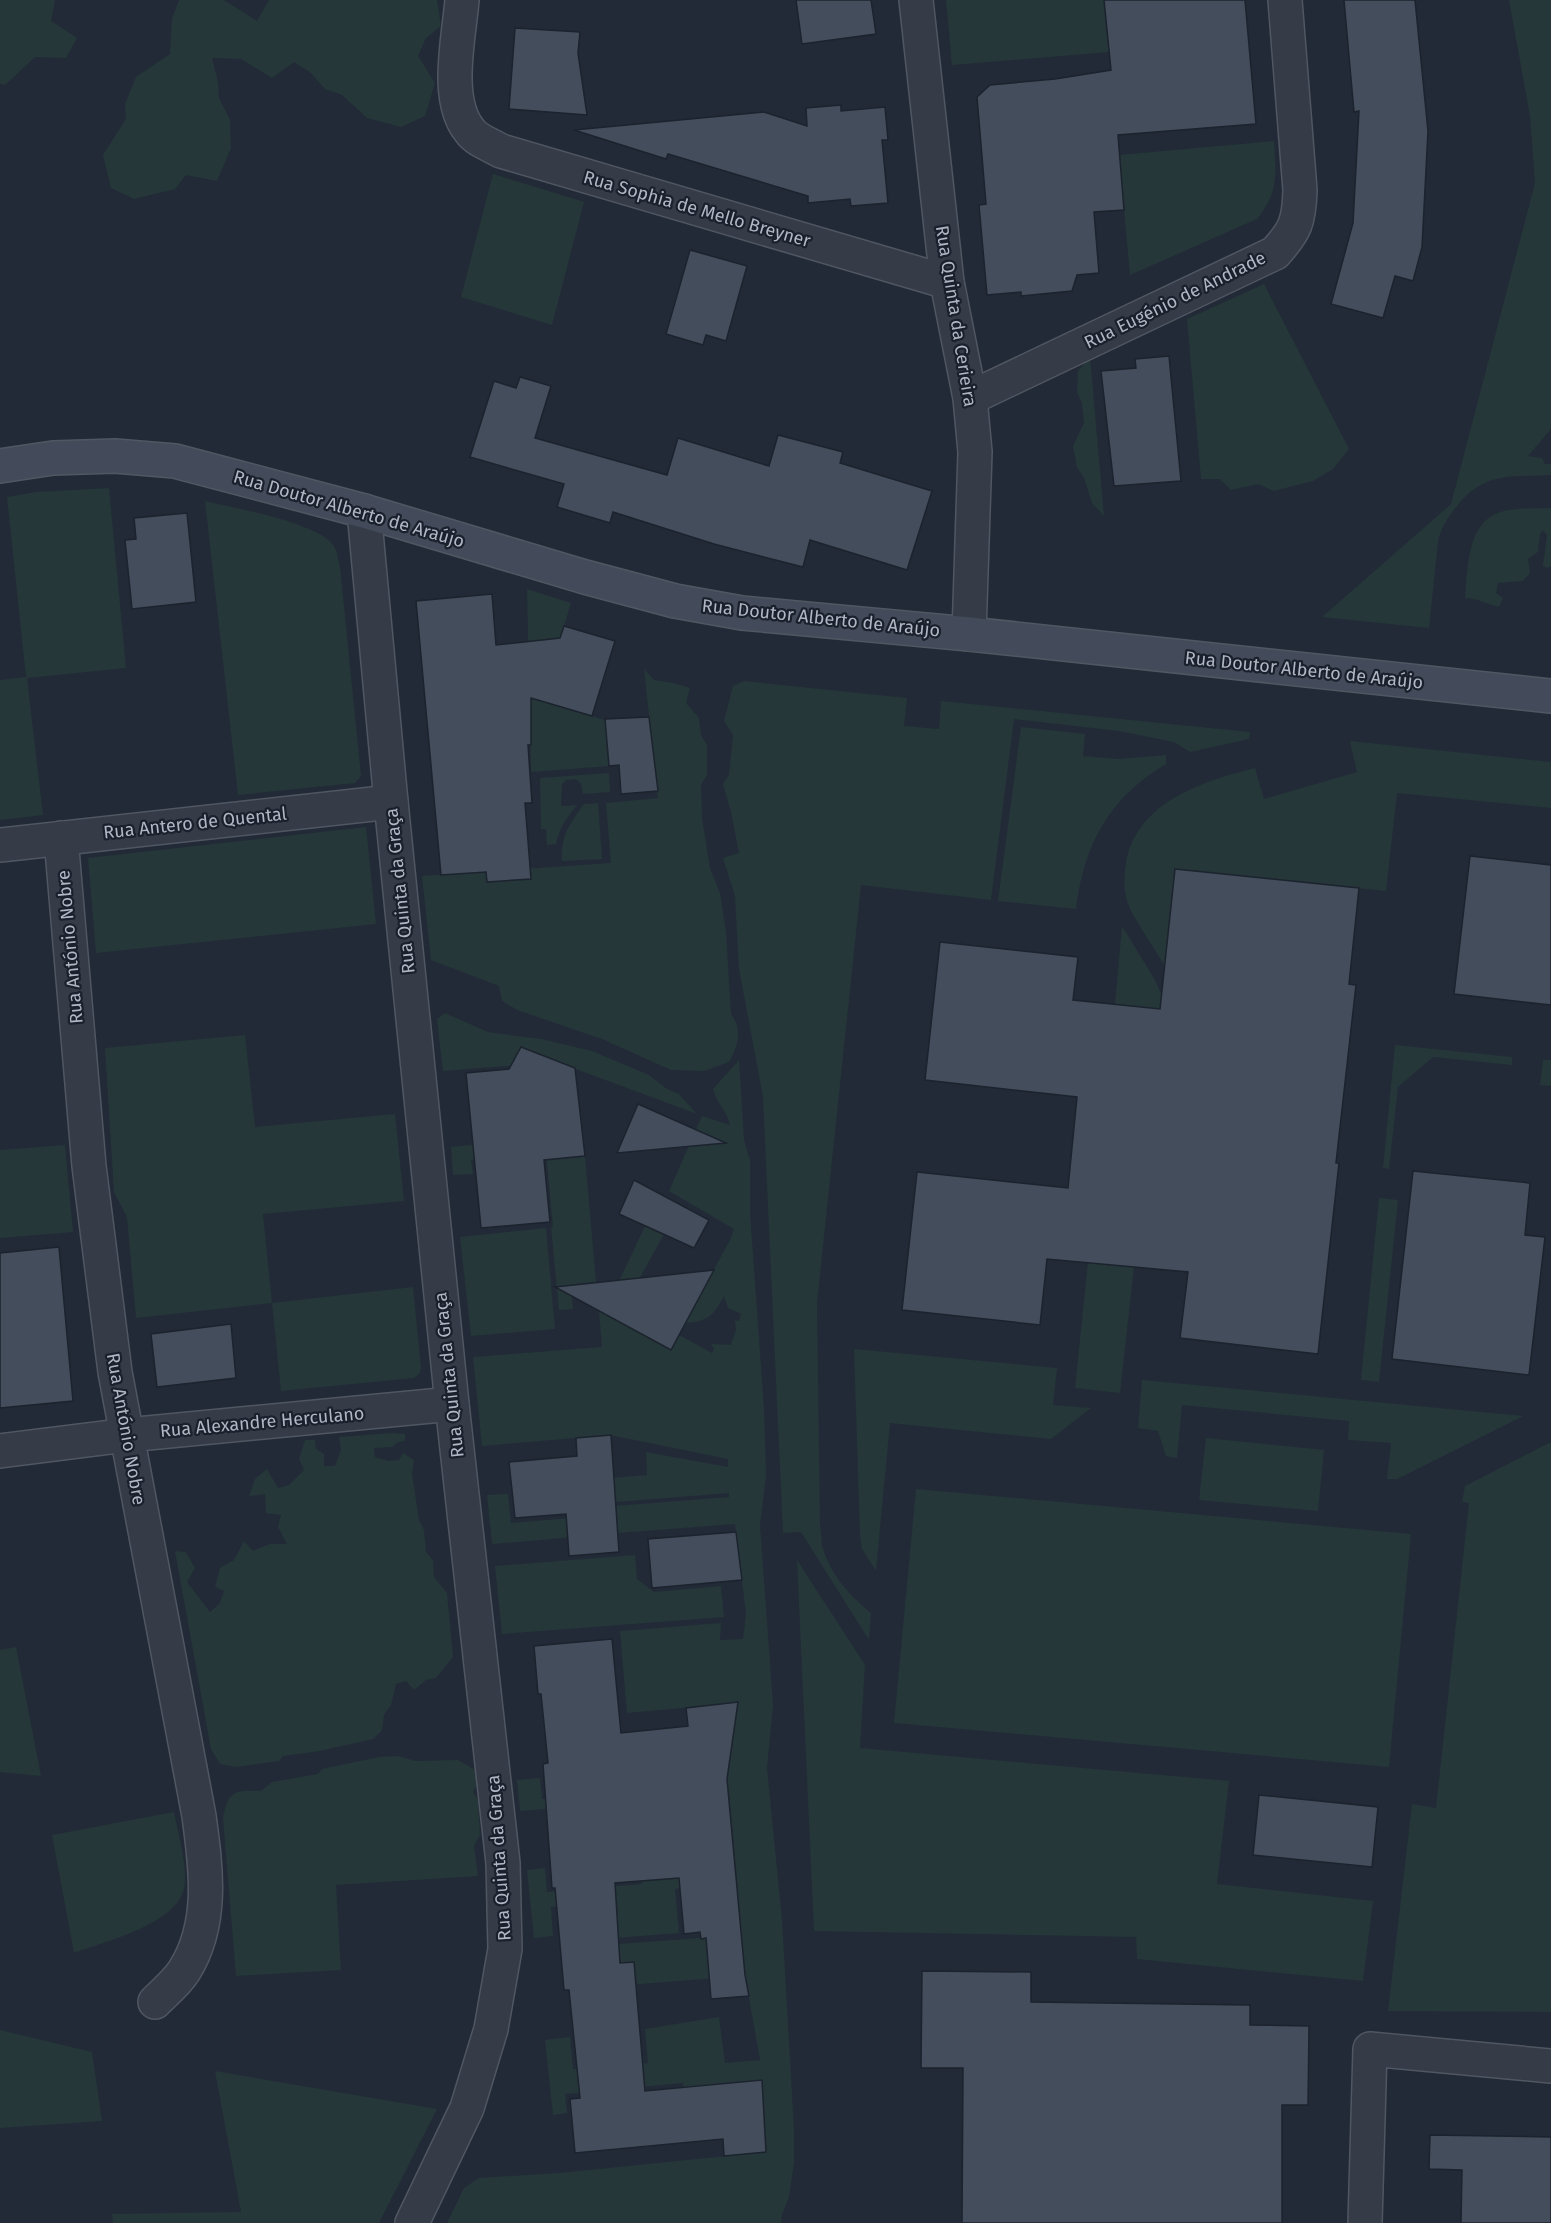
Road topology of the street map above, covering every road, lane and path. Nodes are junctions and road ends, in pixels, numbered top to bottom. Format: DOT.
graph roads {
  1 [pos="462,0"];
  2 [pos="916,0"];
  3 [pos="1285,0"];
  4 [pos="947,282"];
  5 [pos="970,398"];
  6 [pos="0,466"];
  7 [pos="364,511"];
  8 [pos="969,634"];
  9 [pos="1551,696"];
  10 [pos="391,802"];
  11 [pos="61,838"];
  12 [pos="0,845"];
  13 [pos="452,1404"];
  14 [pos="127,1435"];
  15 [pos="0,1451"];
  16 [pos="155,2002"];
  17 [pos="1551,2066"];
  18 [pos="412,2223"];
  19 [pos="1365,2223"];
  1 -- 4 [label="street, Rua Sophia de Mello Breyner"];
  2 -- 4 [label="street, Rua Quinta da Cerieira"];
  3 -- 5 [label="street, Rua Eugénio de Andrade"];
  4 -- 5 [label="street, Rua Quinta da Cerieira"];
  5 -- 8 [label="street, Rua Quinta da Cerieira"];
  6 -- 7 [label="main road, Rua Doutor Alberto de Araújo"];
  7 -- 8 [label="main road, Rua Doutor Alberto de Araújo"];
  7 -- 10 [label="street, Rua Quinta da Graça"];
  8 -- 9 [label="main road, Rua Doutor Alberto de Araújo"];
  10 -- 11 [label="street, Rua Antero de Quental"];
  10 -- 13 [label="street, Rua Quinta da Graça"];
  11 -- 12 [label="street, Rua Antero de Quental"];
  11 -- 14 [label="street, Rua António Nobre"];
  13 -- 14 [label="street, Rua Alexandre Herculano"];
  13 -- 18 [label="street, Rua Quinta da Graça"];
  14 -- 15 [label="street, Rua Alexandre Herculano"];
  14 -- 16 [label="street, Rua António Nobre"];
  17 -- 19 [label="street"];
}
